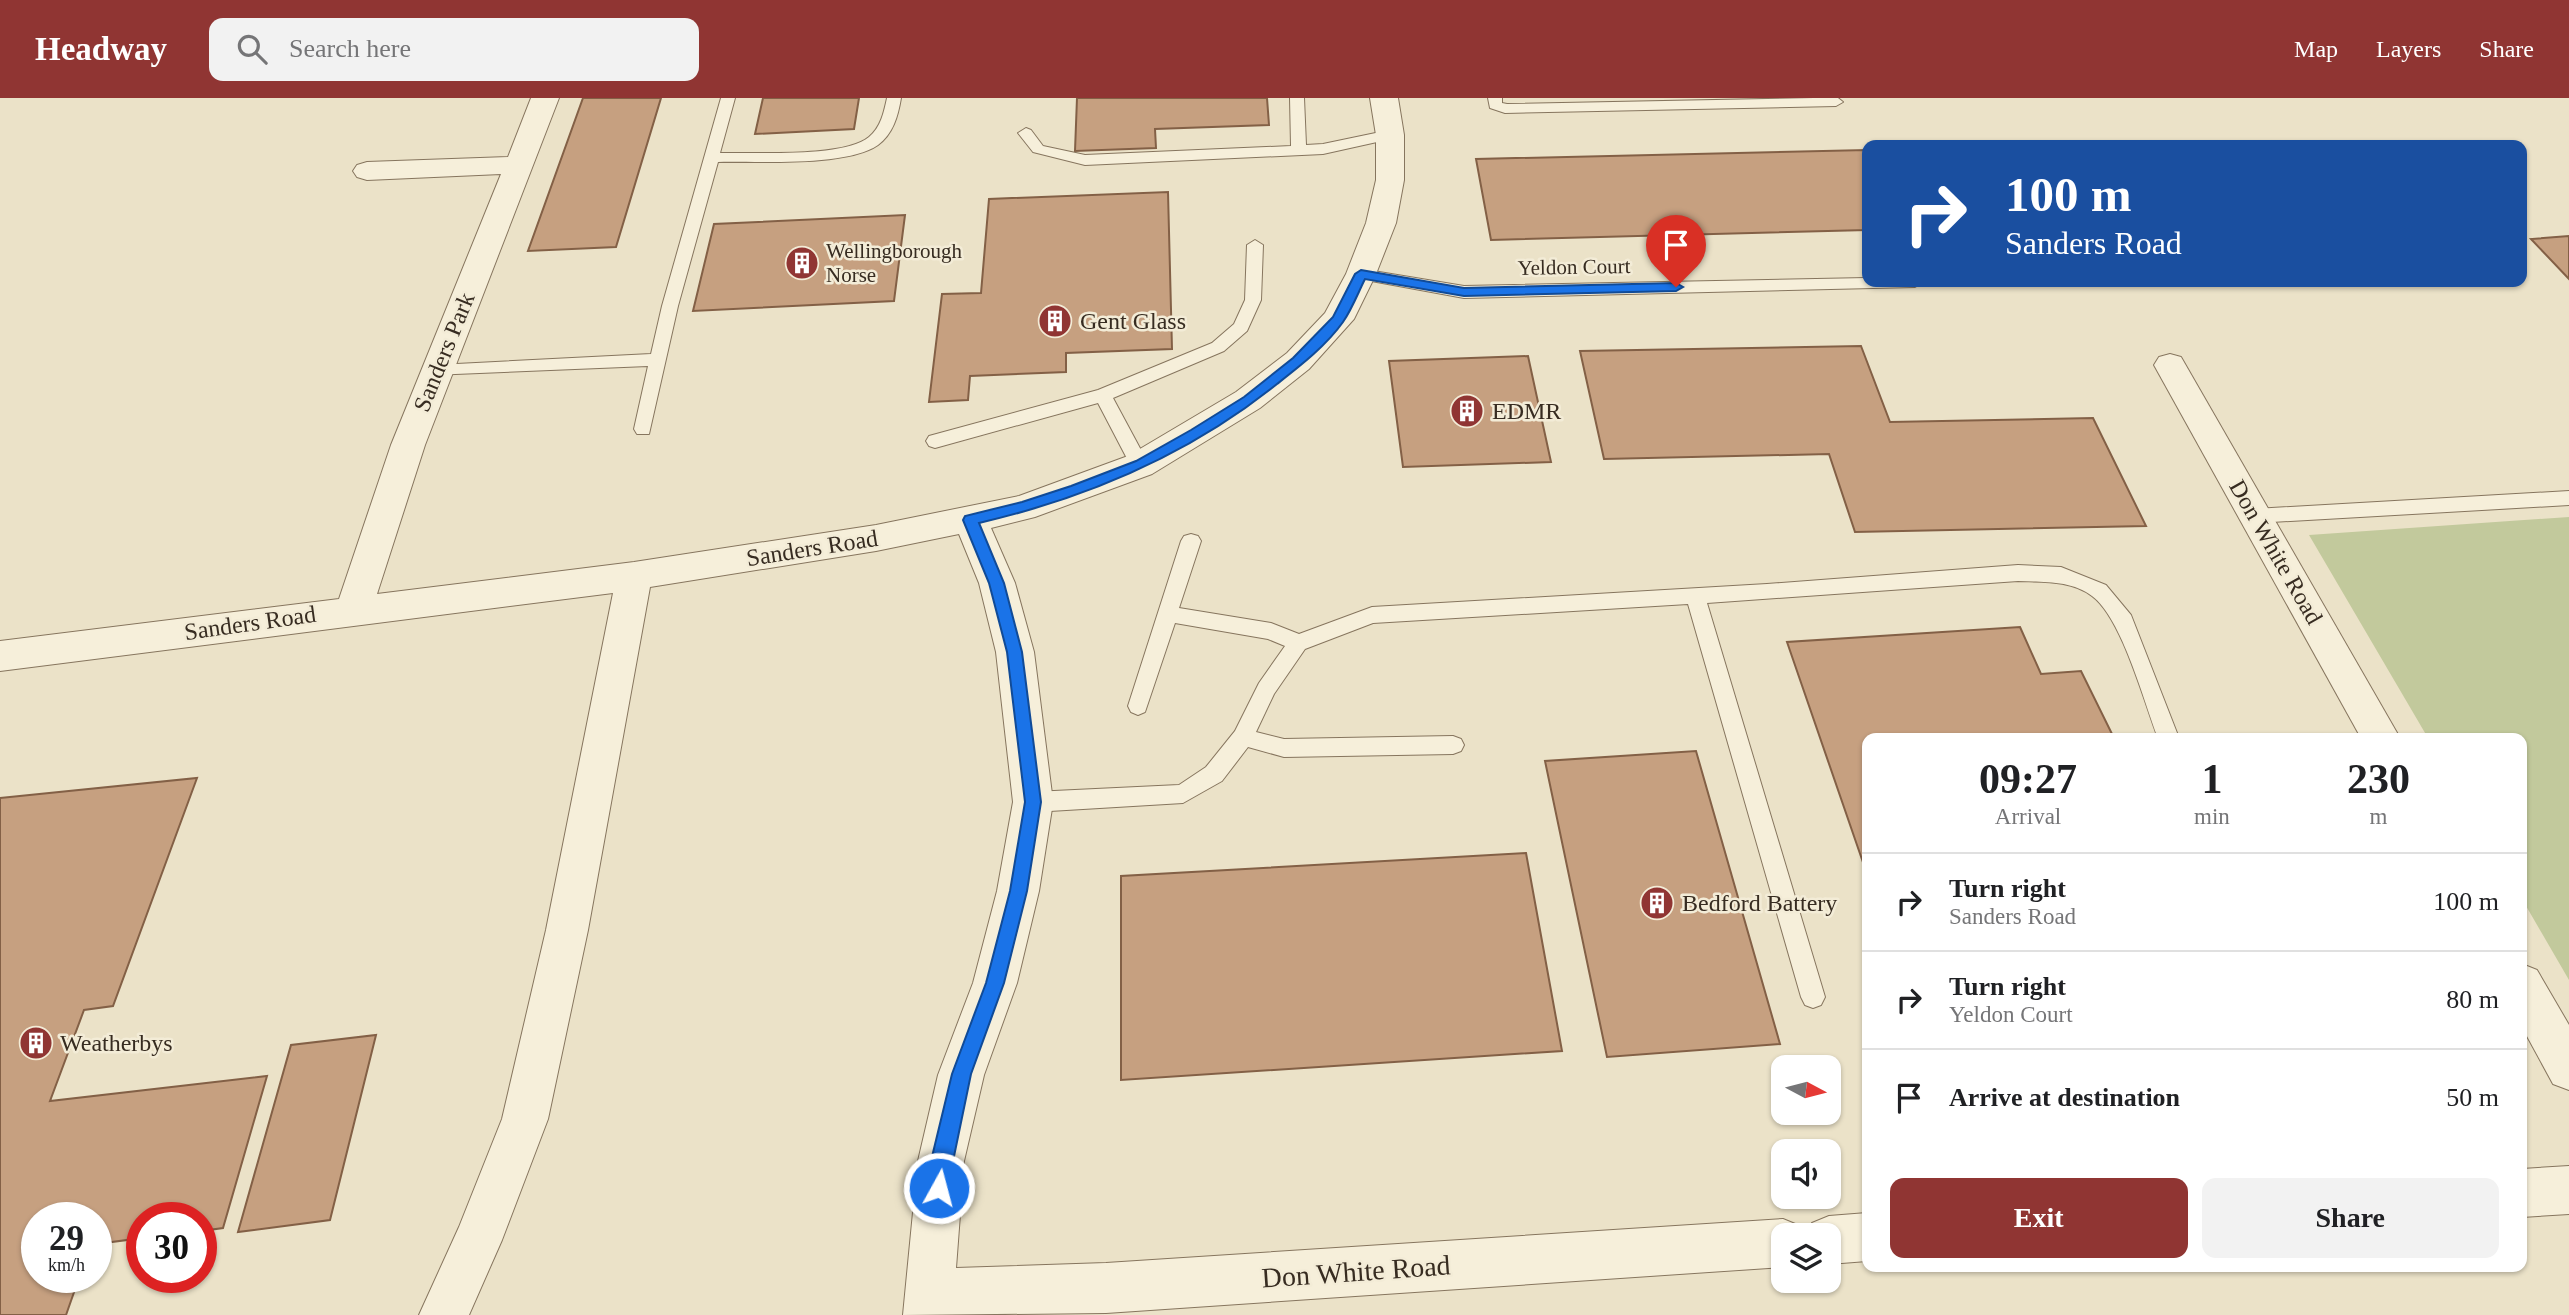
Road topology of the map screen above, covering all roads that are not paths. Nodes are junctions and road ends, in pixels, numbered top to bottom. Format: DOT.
graph roads {
  1 [pos="545,98"];
  2 [pos="727,98"];
  3 [pos="894,98"];
  4 [pos="1297,98"];
  5 [pos="1384,98"];
  6 [pos="1494,98"];
  7 [pos="1836,102"];
  8 [pos="1026,133"];
  9 [pos="1390,135"];
  10 [pos="1299,150"];
  11 [pos="711,158"];
  12 [pos="519,165"];
  13 [pos="367,171"];
  14 [pos="1255,245"];
  15 [pos="1361,274"];
  16 [pos="1862,283"];
  17 [pos="656,360"];
  18 [pos="2170,366"];
  19 [pos="437,371"];
  20 [pos="1103,395"];
  21 [pos="643,429"];
  22 [pos="935,442"];
  23 [pos="1140,465"];
  24 [pos="2569,498"];
  25 [pos="2255,516"];
  26 [pos="970,520"];
  27 [pos="1191,541"];
  28 [pos="634,576"];
  29 [pos="1695,596"];
  30 [pos="352,610"];
  31 [pos="1167,614"];
  32 [pos="1298,643"];
  33 [pos="0,656"];
  34 [pos="1138,706"];
  35 [pos="2166,733"];
  36 [pos="2378,733"];
  37 [pos="1243,737"];
  38 [pos="1453,745"];
  39 [pos="1033,802"];
  40 [pos="2527,994"];
  41 [pos="1813,996"];
  42 [pos="2569,1069"];
  43 [pos="2569,1190"];
  44 [pos="2527,1193"];
  45 [pos="1862,1237"];
  46 [pos="1841,1239"];
  47 [pos="1771,1244"];
  48 [pos="929,1305"];
  49 [pos="444,1315"];
  1 -- 12 [label="street, Sanders Park"];
  2 -- 11 [label="lane"];
  3 -- 11 [label="lane"];
  4 -- 10 [label="lane"];
  5 -- 9 [label="street, Sanders Road"];
  6 -- 7 [label="lane"];
  8 -- 10 [label="lane"];
  9 -- 10 [label="lane"];
  9 -- 15 [label="street, Sanders Road"];
  11 -- 17 [label="lane"];
  12 -- 13 [label="street"];
  12 -- 19 [label="street, Sanders Park"];
  14 -- 20 [label="lane"];
  15 -- 16 [label="lane, Yeldon Court"];
  15 -- 23 [label="street, Sanders Road"];
  17 -- 19 [label="lane"];
  17 -- 21 [label="lane"];
  18 -- 25 [label="street, Don White Road"];
  19 -- 30 [label="street, Sanders Park"];
  20 -- 22 [label="lane"];
  20 -- 23 [label="lane"];
  23 -- 26 [label="street, Sanders Road"];
  24 -- 25 [label="lane"];
  25 -- 36 [label="street, Don White Road"];
  26 -- 28 [label="street, Sanders Road"];
  26 -- 39 [label="street, Don White Road"];
  27 -- 31 [label="lane"];
  28 -- 30 [label="street, Sanders Road"];
  28 -- 49 [label="street"];
  29 -- 32 [label="lane"];
  29 -- 35 [label="lane"];
  29 -- 41 [label="lane"];
  30 -- 33 [label="street, Sanders Road"];
  31 -- 32 [label="lane"];
  31 -- 34 [label="lane"];
  32 -- 37 [label="lane"];
  37 -- 38 [label="lane"];
  37 -- 39 [label="lane"];
  39 -- 48 [label="street, Don White Road"];
  40 -- 42 [label="street"];
  43 -- 44 [label="street"];
  45 -- 46 [label="street"];
  47 -- 48 [label="street, Don White Road"];
}
